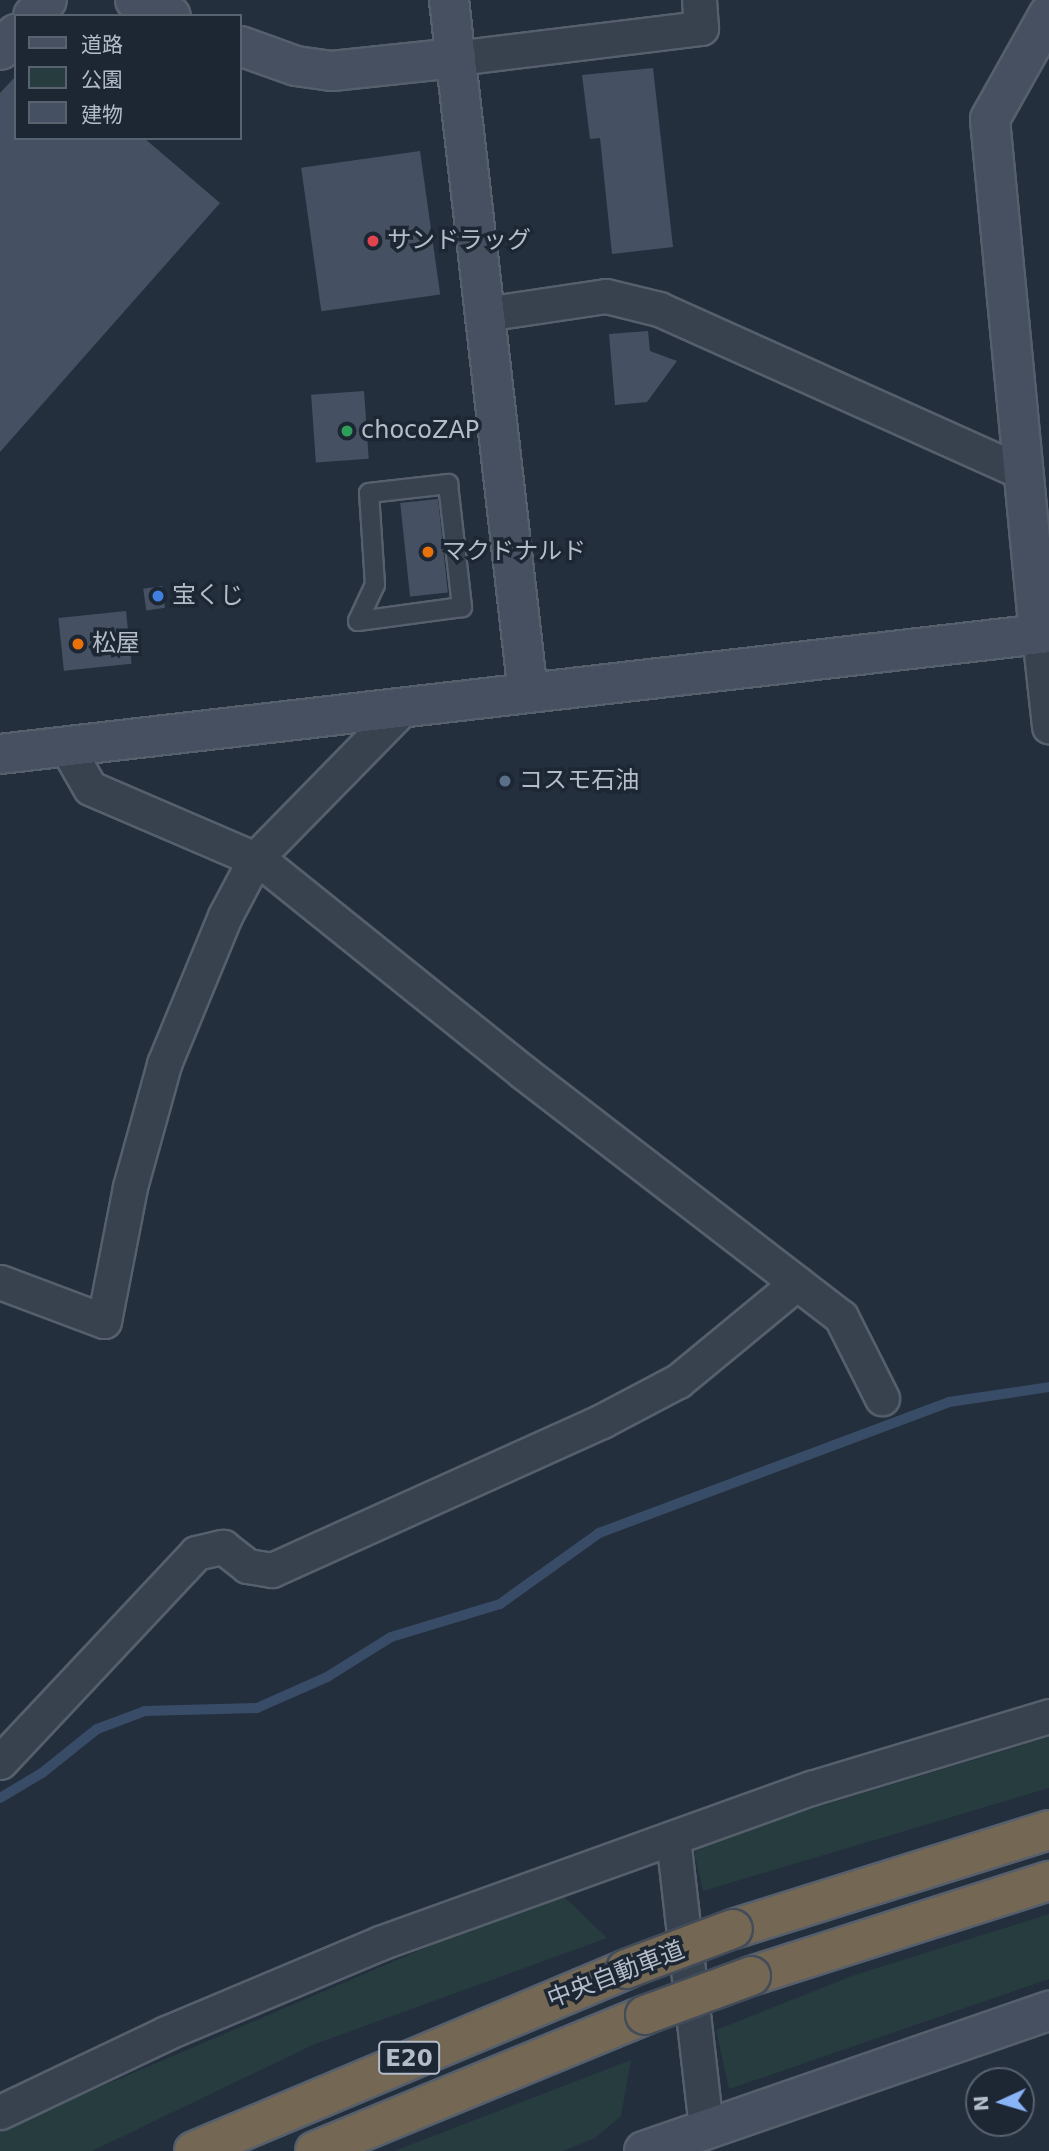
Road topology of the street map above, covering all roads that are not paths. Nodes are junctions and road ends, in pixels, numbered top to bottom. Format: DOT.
graph roads {
  1 [pos="47,0"];
  2 [pos="135,0"];
  3 [pos="449,0"];
  4 [pos="699,0"];
  5 [pos="35,14"];
  6 [pos="166,14"];
  7 [pos="1049,14"];
  8 [pos="14,36"];
  9 [pos="242,47"];
  10 [pos="0,50"];
  11 [pos="456,58"];
  12 [pos="485,314"];
  13 [pos="1024,473"];
  14 [pos="358,621"];
  15 [pos="1044,634"];
  16 [pos="528,694"];
  17 [pos="404,708"];
  18 [pos="1049,726"];
  19 [pos="65,746"];
  20 [pos="0,754"];
  21 [pos="255,859"];
  22 [pos="0,1282"];
  23 [pos="797,1283"];
  24 [pos="882,1398"];
  25 [pos="1049,1716"];
  26 [pos="0,1762"];
  27 [pos="1049,1830"];
  28 [pos="673,1838"];
  29 [pos="1049,1881"];
  30 [pos="1049,2011"];
  31 [pos="0,2112"];
  32 [pos="696,2136"];
  33 [pos="194,2151"];
  34 [pos="315,2151"];
  35 [pos="644,2151"];
  1 -- 5 [label="street"];
  2 -- 6 [label="street"];
  3 -- 11 [label="street"];
  4 -- 11 [label="street"];
  7 -- 13 [label="street"];
  8 -- 10 [label="street"];
  9 -- 11 [label="street"];
  11 -- 12 [label="street"];
  12 -- 13 [label="street"];
  12 -- 16 [label="street"];
  13 -- 15 [label="street"];
  14 -- 14 [label="lane"];
  15 -- 16 [label="street"];
  15 -- 18 [label="street"];
  16 -- 17 [label="street"];
  17 -- 19 [label="street"];
  17 -- 21 [label="street"];
  19 -- 20 [label="street"];
  19 -- 21 [label="street"];
  21 -- 22 [label="street"];
  21 -- 23 [label="street"];
  23 -- 24 [label="street"];
  23 -- 26 [label="street"];
  25 -- 28 [label="street"];
  27 -- 33 [label="highway, 中央自動車道 / E20, bridge"];
  28 -- 31 [label="street"];
  28 -- 32 [label="street"];
  29 -- 34 [label="highway, 中央自動車道 / E20, bridge"];
  30 -- 32 [label="street"];
  32 -- 35 [label="street"];
}
